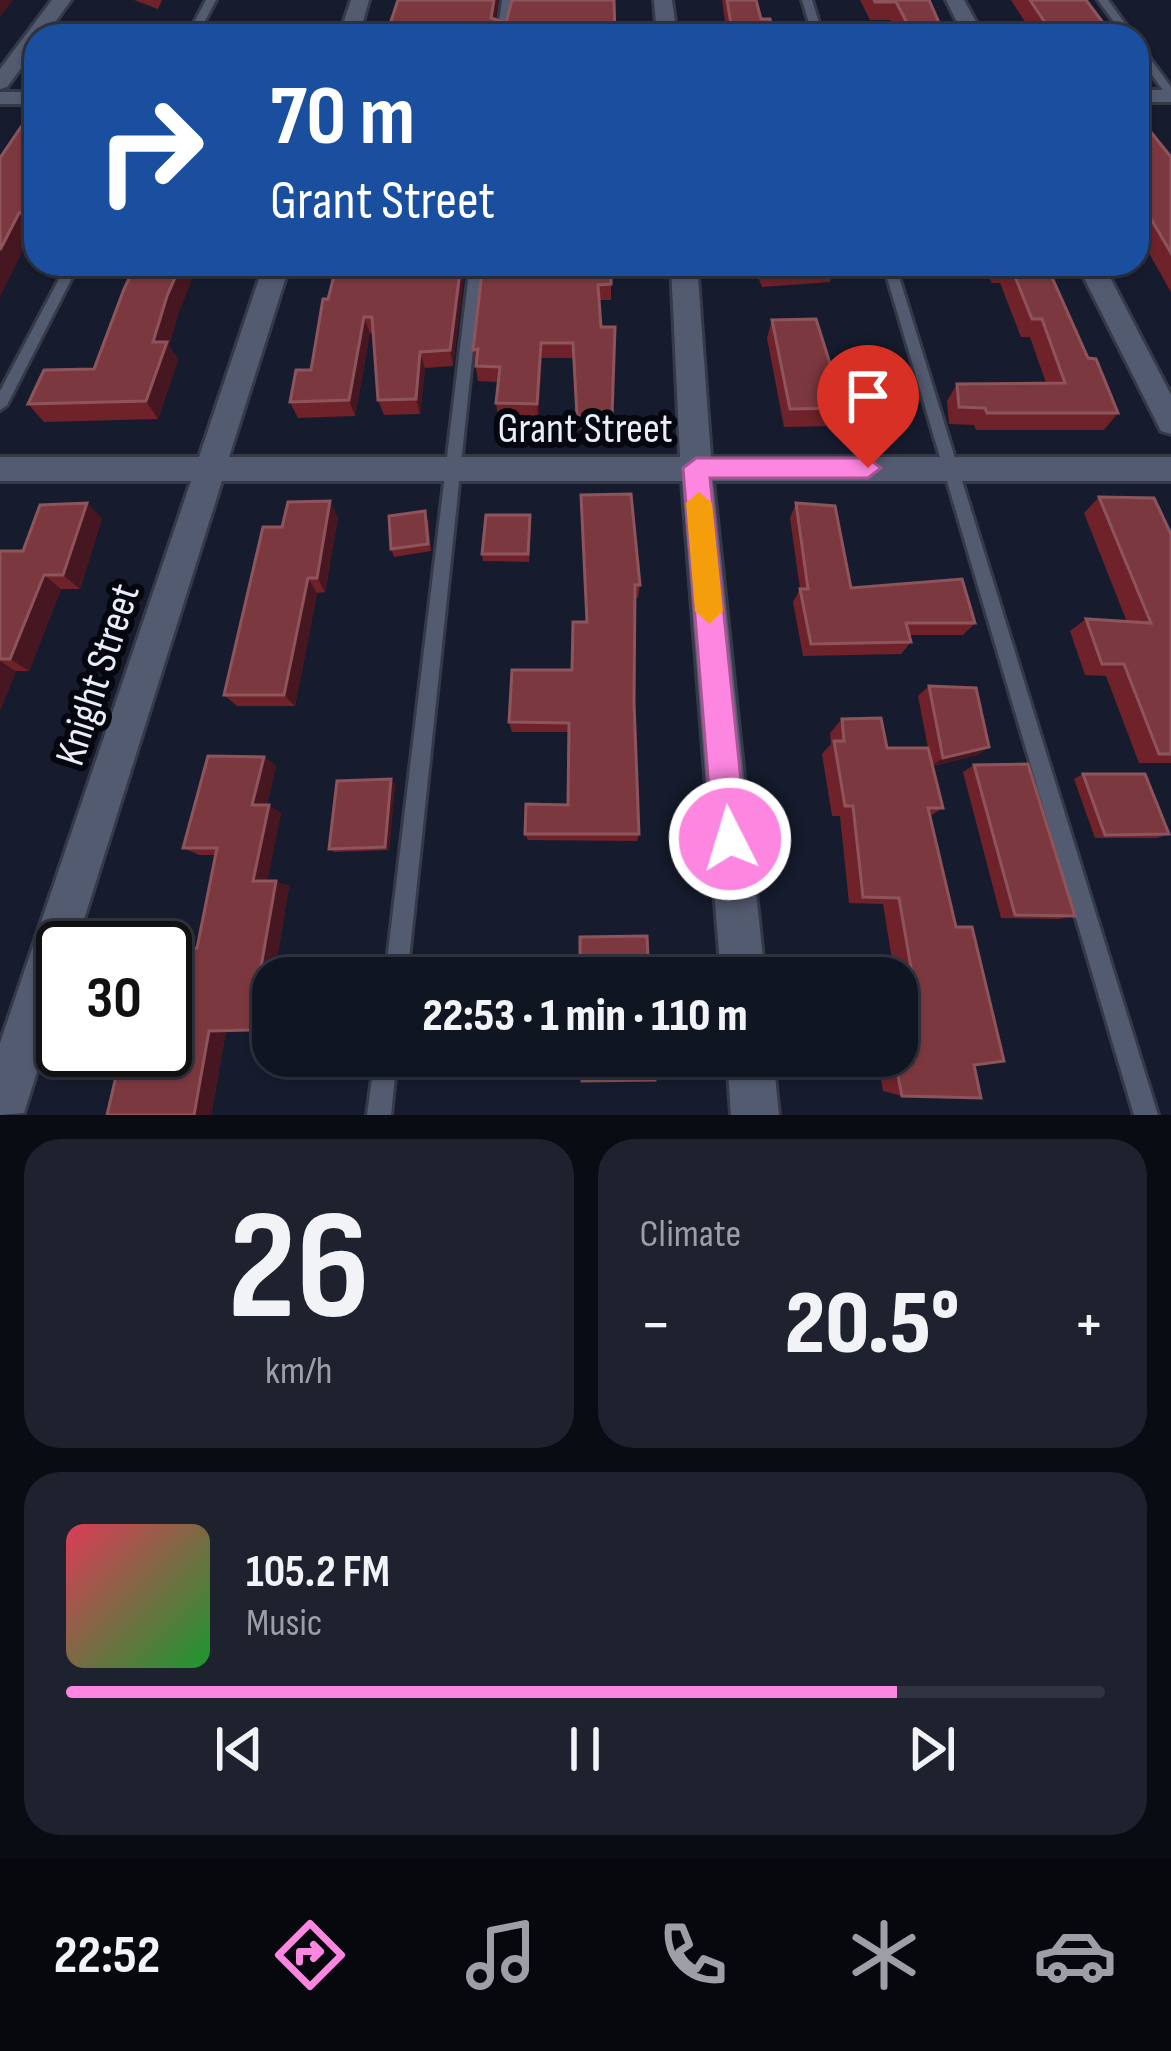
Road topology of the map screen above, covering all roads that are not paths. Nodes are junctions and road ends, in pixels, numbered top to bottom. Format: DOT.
graph roads {
  1 [pos="24,51"];
  2 [pos="1149,64"];
  3 [pos="0,83"];
  4 [pos="1171,95"];
  5 [pos="68,276"];
  6 [pos="273,276"];
  7 [pos="475,276"];
  8 [pos="685,276"];
  9 [pos="893,276"];
  10 [pos="1096,276"];
  11 [pos="0,405"];
  12 [pos="1171,423"];
  13 [pos="696,468"];
  14 [pos="0,469"];
  15 [pos="455,469"];
  16 [pos="954,469"];
  17 [pos="1171,469"];
  18 [pos="211,470"];
  19 [pos="398,957"];
  20 [pos="741,957"];
  21 [pos="384,1077"];
  22 [pos="752,1077"];
  23 [pos="0,1113"];
  24 [pos="379,1115"];
  25 [pos="755,1115"];
  26 [pos="1146,1115"];
  1 -- 3 [label="street"];
  2 -- 4 [label="lane"];
  5 -- 11 [label="lane"];
  6 -- 18 [label="street, Knight Street"];
  7 -- 15 [label="lane"];
  8 -- 13 [label="street"];
  9 -- 16 [label="lane"];
  10 -- 12 [label="street"];
  13 -- 15 [label="street, Grant Street"];
  13 -- 16 [label="street, Grant Street"];
  13 -- 20 [label="street"];
  14 -- 18 [label="street, Grant Street"];
  15 -- 18 [label="street, Grant Street"];
  15 -- 19 [label="lane"];
  16 -- 17 [label="street, Grant Street"];
  16 -- 26 [label="lane"];
  18 -- 23 [label="street, Knight Street"];
  21 -- 24 [label="lane"];
  22 -- 25 [label="street"];
}
